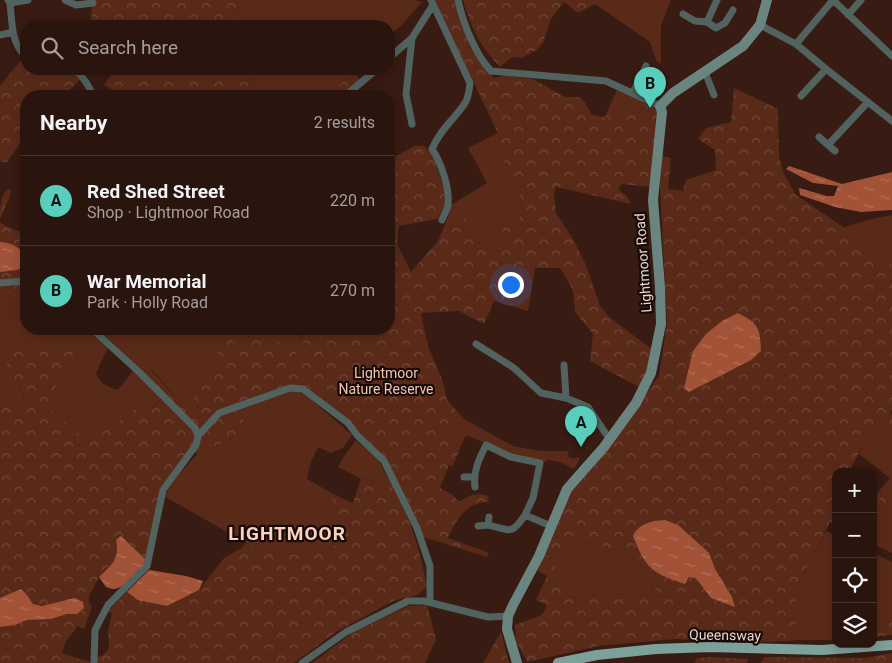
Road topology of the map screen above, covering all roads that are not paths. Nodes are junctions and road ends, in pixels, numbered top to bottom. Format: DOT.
graph roads {
  1 [pos="28,0"];
  2 [pos="64,0"];
  3 [pos="458,0"];
  4 [pos="717,0"];
  5 [pos="767,0"];
  6 [pos="833,0"];
  7 [pos="861,0"];
  8 [pos="9,2"];
  9 [pos="432,2"];
  10 [pos="93,3"];
  11 [pos="733,10"];
  12 [pos="683,14"];
  13 [pos="848,15"];
  14 [pos="707,22"];
  15 [pos="760,25"];
  16 [pos="14,32"];
  17 [pos="0,34"];
  18 [pos="412,38"];
  19 [pos="796,44"];
  20 [pos="20,50"];
  21 [pos="395,53"];
  22 [pos="892,56"];
  23 [pos="646,66"];
  24 [pos="826,70"];
  25 [pos="705,72"];
  26 [pos="80,75"];
  27 [pos="370,75"];
  28 [pos="800,84"];
  29 [pos="807,89"];
  30 [pos="91,90"];
  31 [pos="352,90"];
  32 [pos="633,92"];
  33 [pos="714,95"];
  34 [pos="801,96"];
  35 [pos="867,103"];
  36 [pos="660,106"];
  37 [pos="892,121"];
  38 [pos="412,124"];
  39 [pos="818,137"];
  40 [pos="828,145"];
  41 [pos="835,151"];
  42 [pos="442,220"];
  43 [pos="20,281"];
  44 [pos="0,283"];
  45 [pos="99,335"];
  46 [pos="476,344"];
  47 [pos="564,366"];
  48 [pos="566,398"];
  49 [pos="198,436"];
  50 [pos="610,440"];
  51 [pos="464,477"];
  52 [pos="474,477"];
  53 [pos="475,487"];
  54 [pos="524,515"];
  55 [pos="488,516"];
  56 [pos="488,525"];
  57 [pos="478,526"];
  58 [pos="551,526"];
  59 [pos="430,602"];
  60 [pos="508,616"];
  61 [pos="892,645"];
  62 [pos="94,663"];
  63 [pos="302,663"];
  64 [pos="517,663"];
  65 [pos="558,663"];
  1 -- 8 [label="street"];
  2 -- 10 [label="street"];
  3 -- 32 [label="street"];
  4 -- 14 [label="street"];
  5 -- 15 [label="street"];
  6 -- 13 [label="street"];
  6 -- 19 [label="street"];
  7 -- 13 [label="street"];
  8 -- 16 [label="street"];
  9 -- 18 [label="street"];
  9 -- 42 [label="street"];
  11 -- 14 [label="street"];
  12 -- 14 [label="street"];
  13 -- 22 [label="street"];
  15 -- 19 [label="street"];
  15 -- 25 [label="street"];
  16 -- 17 [label="street"];
  16 -- 20 [label="street"];
  18 -- 21 [label="street"];
  18 -- 38 [label="street"];
  19 -- 24 [label="street"];
  23 -- 32 [label="street"];
  24 -- 29 [label="street"];
  24 -- 35 [label="street"];
  25 -- 33 [label="street"];
  25 -- 36 [label="street"];
  26 -- 30 [label="street"];
  27 -- 31 [label="street"];
  28 -- 29 [label="street"];
  29 -- 34 [label="street"];
  32 -- 36 [label="street"];
  35 -- 37 [label="street"];
  35 -- 40 [label="street"];
  36 -- 50 [label="street, Lightmoor Road"];
  39 -- 40 [label="street"];
  40 -- 41 [label="street"];
  43 -- 44 [label="street"];
  45 -- 49 [label="street"];
  46 -- 48 [label="street"];
  47 -- 48 [label="street"];
  48 -- 50 [label="street"];
  49 -- 59 [label="street"];
  49 -- 62 [label="street"];
  50 -- 58 [label="street, Lightmoor Road"];
  51 -- 52 [label="street"];
  52 -- 53 [label="street"];
  52 -- 54 [label="street"];
  54 -- 56 [label="street"];
  54 -- 58 [label="street"];
  55 -- 56 [label="street"];
  56 -- 57 [label="street"];
  58 -- 60 [label="street, Lightmoor Road"];
  59 -- 60 [label="street"];
  59 -- 63 [label="street"];
  60 -- 64 [label="street"];
  61 -- 65 [label="main road, Queensway"];
}
